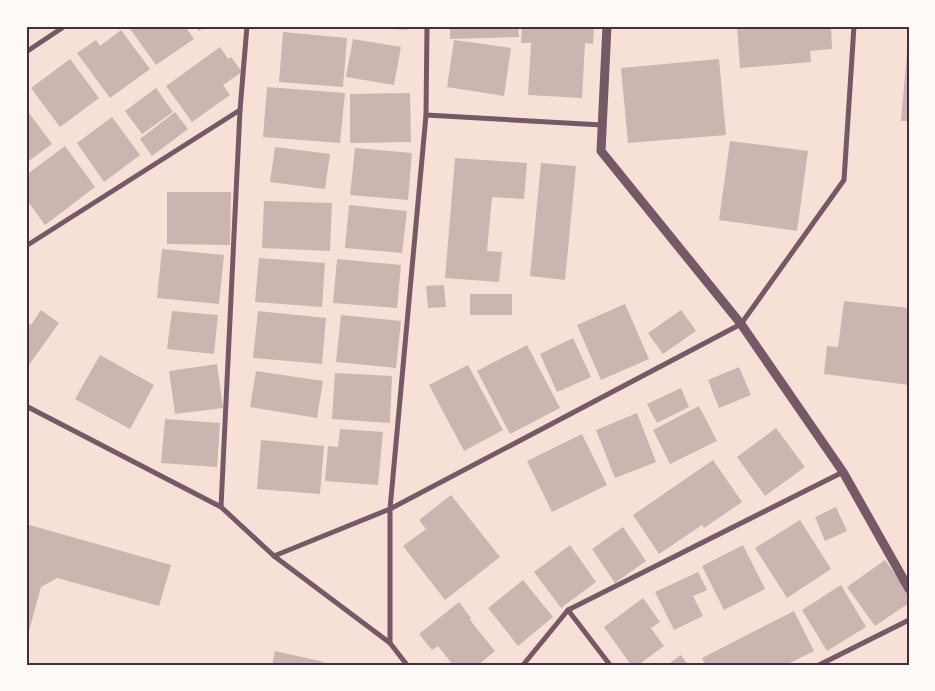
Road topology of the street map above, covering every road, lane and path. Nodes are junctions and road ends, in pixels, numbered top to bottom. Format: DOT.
graph roads {
  1 [pos="65,26"];
  2 [pos="247,26"];
  3 [pos="427,26"];
  4 [pos="607,26"];
  5 [pos="854,26"];
  6 [pos="26,52"];
  7 [pos="240,110"];
  8 [pos="426,115"];
  9 [pos="602,125"];
  10 [pos="26,246"];
  11 [pos="741,324"];
  12 [pos="26,406"];
  13 [pos="843,472"];
  14 [pos="221,507"];
  15 [pos="390,508"];
  16 [pos="274,556"];
  17 [pos="909,589"];
  18 [pos="568,610"];
  19 [pos="909,620"];
  20 [pos="390,643"];
  21 [pos="407,665"];
  22 [pos="523,665"];
  23 [pos="610,665"];
  24 [pos="819,665"];
  1 -- 6 [label="street"];
  2 -- 7 [label="street"];
  3 -- 8 [label="street"];
  4 -- 9 [label="street"];
  5 -- 11 [label="street"];
  7 -- 10 [label="street"];
  7 -- 14 [label="street"];
  8 -- 9 [label="street"];
  8 -- 15 [label="street"];
  9 -- 11 [label="street"];
  11 -- 13 [label="street"];
  11 -- 15 [label="street"];
  12 -- 14 [label="street"];
  13 -- 17 [label="street"];
  13 -- 18 [label="street"];
  14 -- 16 [label="street"];
  15 -- 16 [label="street"];
  15 -- 20 [label="street"];
  16 -- 20 [label="street"];
  18 -- 22 [label="street"];
  18 -- 23 [label="street"];
  19 -- 24 [label="street"];
  20 -- 21 [label="street"];
}
